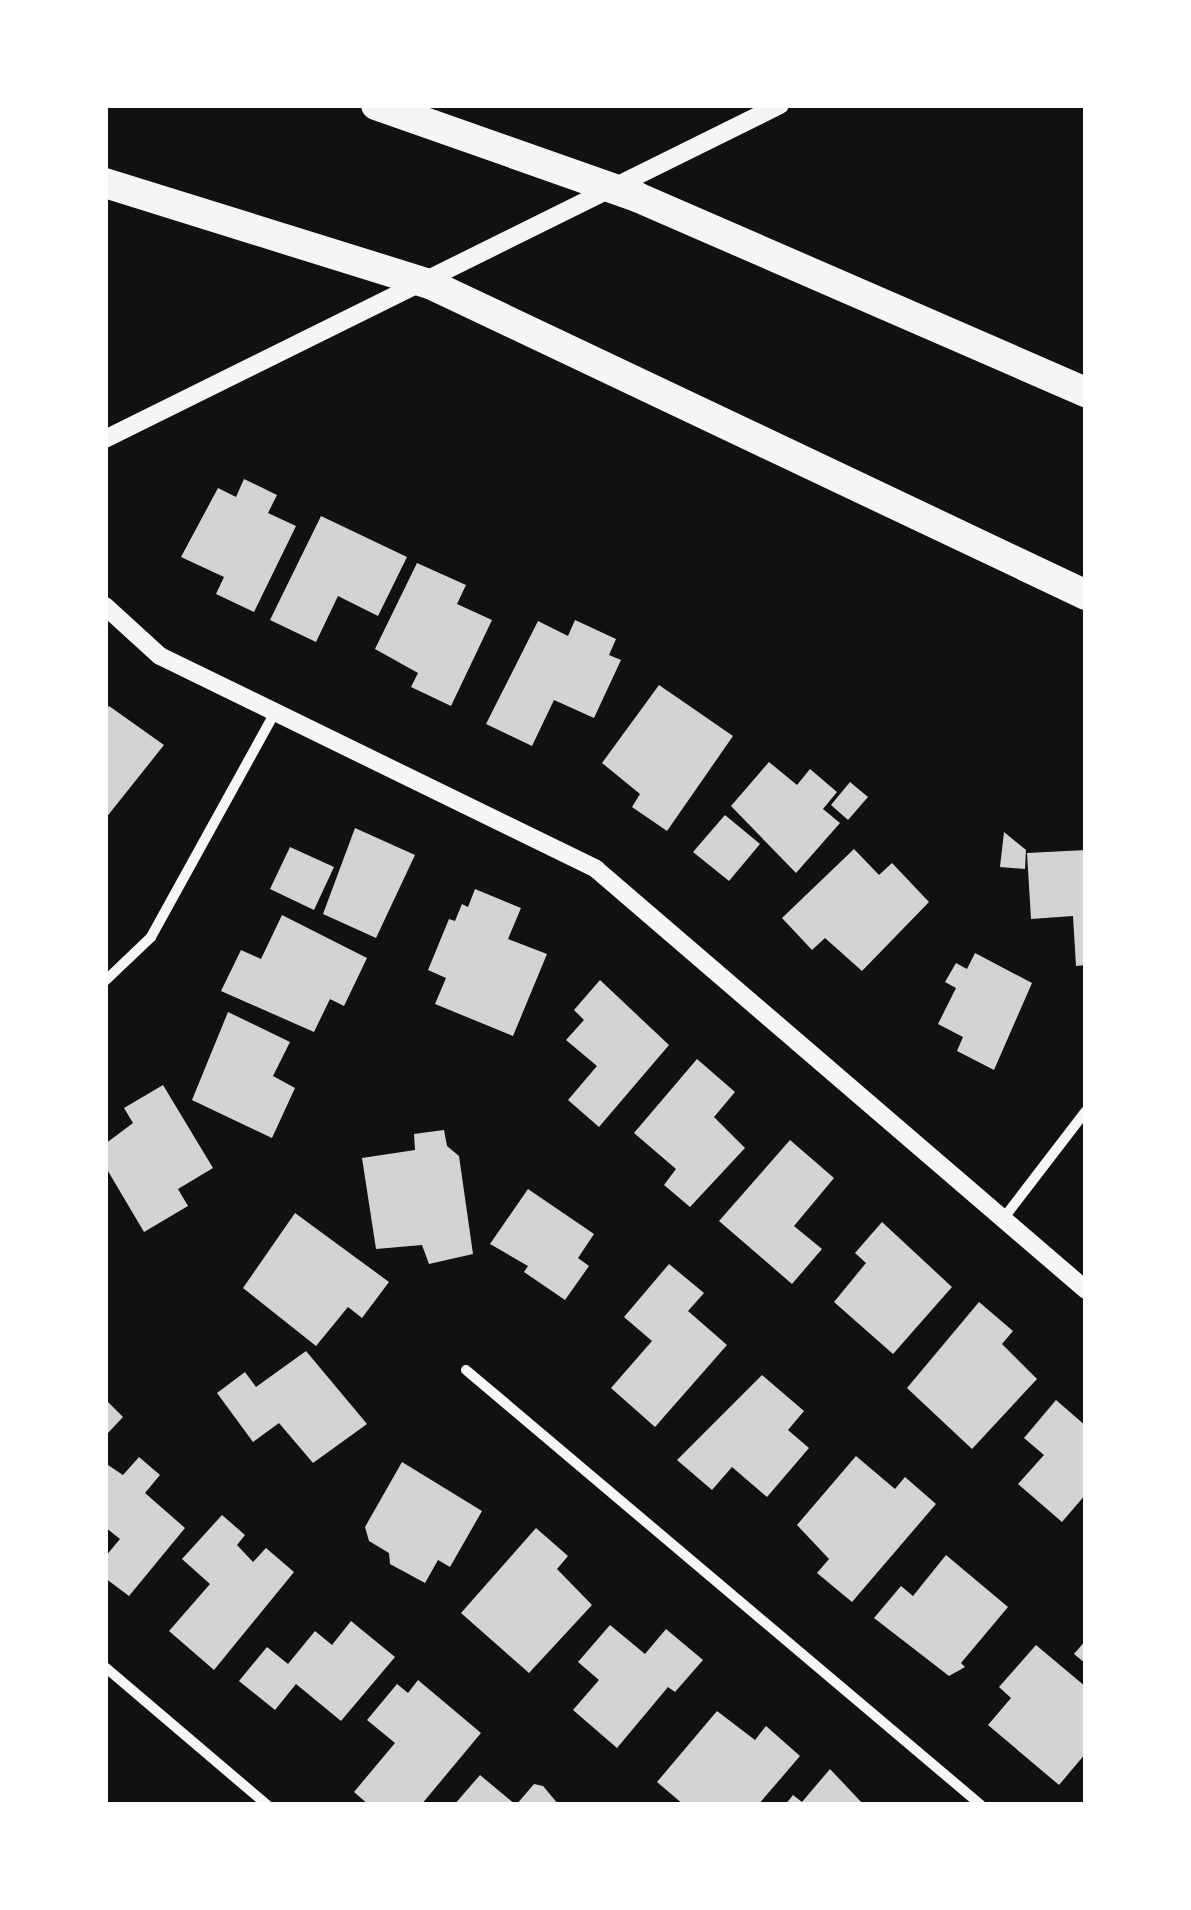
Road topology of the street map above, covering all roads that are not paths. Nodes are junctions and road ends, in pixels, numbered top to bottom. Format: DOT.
graph roads {
  1 [pos="376,105"];
  2 [pos="780,105"];
  3 [pos="105,183"];
  4 [pos="1086,392"];
  5 [pos="105,439"];
  6 [pos="1086,595"];
  7 [pos="105,606"];
  8 [pos="273,716"];
  9 [pos="105,981"];
  10 [pos="1086,1111"];
  11 [pos="1003,1219"];
  12 [pos="1086,1290"];
  13 [pos="466,1370"];
  14 [pos="105,1667"];
  15 [pos="267,1805"];
  16 [pos="980,1805"];
  1 -- 4 [label="highway"];
  2 -- 5 [label="street"];
  3 -- 6 [label="highway"];
  7 -- 8 [label="street"];
  8 -- 9 [label="street"];
  8 -- 11 [label="street"];
  10 -- 11 [label="street"];
  11 -- 12 [label="street"];
  13 -- 16 [label="street"];
  14 -- 15 [label="street"];
}
